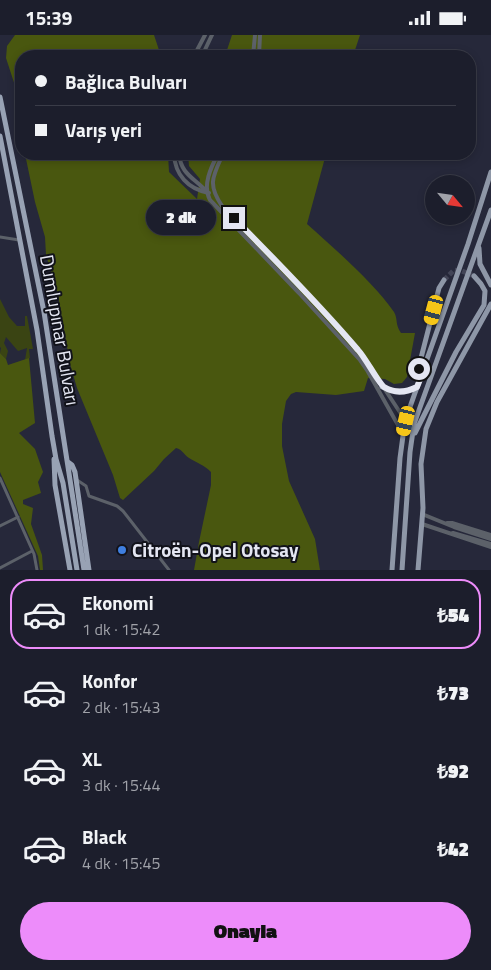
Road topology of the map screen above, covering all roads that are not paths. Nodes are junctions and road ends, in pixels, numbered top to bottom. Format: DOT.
graph roads {
  1 [pos="205,35"];
  2 [pos="212,35"];
  3 [pos="254,35"];
  4 [pos="260,35"];
  5 [pos="197,50"];
  6 [pos="205,50"];
  7 [pos="254,50"];
  8 [pos="259,50"];
  9 [pos="0,97"];
  10 [pos="0,136"];
  11 [pos="175,160"];
  12 [pos="180,160"];
  13 [pos="216,160"];
  14 [pos="221,160"];
  15 [pos="491,172"];
  16 [pos="207,192"];
  17 [pos="214,194"];
  18 [pos="491,209"];
  19 [pos="0,237"];
  20 [pos="20,240"];
  21 [pos="480,240"];
  22 [pos="474,276"];
  23 [pos="444,280"];
  24 [pos="491,285"];
  25 [pos="491,305"];
  26 [pos="421,377"];
  27 [pos="382,387"];
  28 [pos="417,387"];
  29 [pos="432,399"];
  30 [pos="431,416"];
  31 [pos="406,421"];
  32 [pos="403,434"];
  33 [pos="52,436"];
  34 [pos="412,440"];
  35 [pos="68,462"];
  36 [pos="0,479"];
  37 [pos="77,480"];
  38 [pos="2,485"];
  39 [pos="422,514"];
  40 [pos="18,517"];
  41 [pos="447,523"];
  42 [pos="422,524"];
  43 [pos="0,527"];
  44 [pos="457,528"];
  45 [pos="448,532"];
  46 [pos="455,533"];
  47 [pos="490,541"];
  48 [pos="32,551"];
  49 [pos="0,568"];
  50 [pos="37,570"];
  51 [pos="70,570"];
  52 [pos="76,570"];
  53 [pos="84,570"];
  54 [pos="89,570"];
  55 [pos="169,570"];
  56 [pos="392,570"];
  57 [pos="402,570"];
  58 [pos="418,570"];
  1 -- 5 [label="street"];
  2 -- 6 [label="street"];
  3 -- 7 [label="street"];
  4 -- 8 [label="street"];
  9 -- 35 [label="highway, Dumlupınar Bulvarı"];
  10 -- 20 [label="highway, Dumlupınar Bulvarı"];
  11 -- 16 [label="street"];
  12 -- 16 [label="street"];
  13 -- 16 [label="street"];
  14 -- 17 [label="street"];
  15 -- 26 [label="main road"];
  16 -- 17 [label="street"];
  16 -- 32 [label="street"];
  17 -- 27 [label="street"];
  18 -- 21 [label="main road"];
  19 -- 20 [label="street"];
  20 -- 33 [label="highway, Dumlupınar Bulvarı"];
  21 -- 24 [label="main road"];
  21 -- 34 [label="main road"];
  22 -- 29 [label="main road"];
  23 -- 26 [label="main road"];
  25 -- 30 [label="main road"];
  26 -- 28 [label="main road"];
  27 -- 28 [label="main road"];
  27 -- 31 [label="street"];
  28 -- 31 [label="main road"];
  29 -- 30 [label="main road"];
  29 -- 34 [label="main road"];
  30 -- 39 [label="main road"];
  31 -- 32 [label="main road"];
  32 -- 56 [label="main road"];
  33 -- 51 [label="highway"];
  33 -- 52 [label="highway, Dumlupınar Bulvarı"];
  34 -- 57 [label="main road"];
  35 -- 37 [label="highway"];
  35 -- 53 [label="highway, Dumlupınar Bulvarı"];
  36 -- 38 [label="street"];
  37 -- 54 [label="highway"];
  37 -- 55 [label="street"];
  38 -- 40 [label="street"];
  39 -- 41 [label="street"];
  39 -- 42 [label="main road"];
  40 -- 43 [label="street"];
  40 -- 48 [label="street"];
  41 -- 44 [label="street"];
  41 -- 47 [label="street"];
  42 -- 45 [label="street"];
  42 -- 58 [label="main road"];
  44 -- 46 [label="street"];
  44 -- 47 [label="street"];
  45 -- 46 [label="street"];
  45 -- 47 [label="street"];
  46 -- 47 [label="street"];
  48 -- 49 [label="street"];
  48 -- 50 [label="street"];
}
